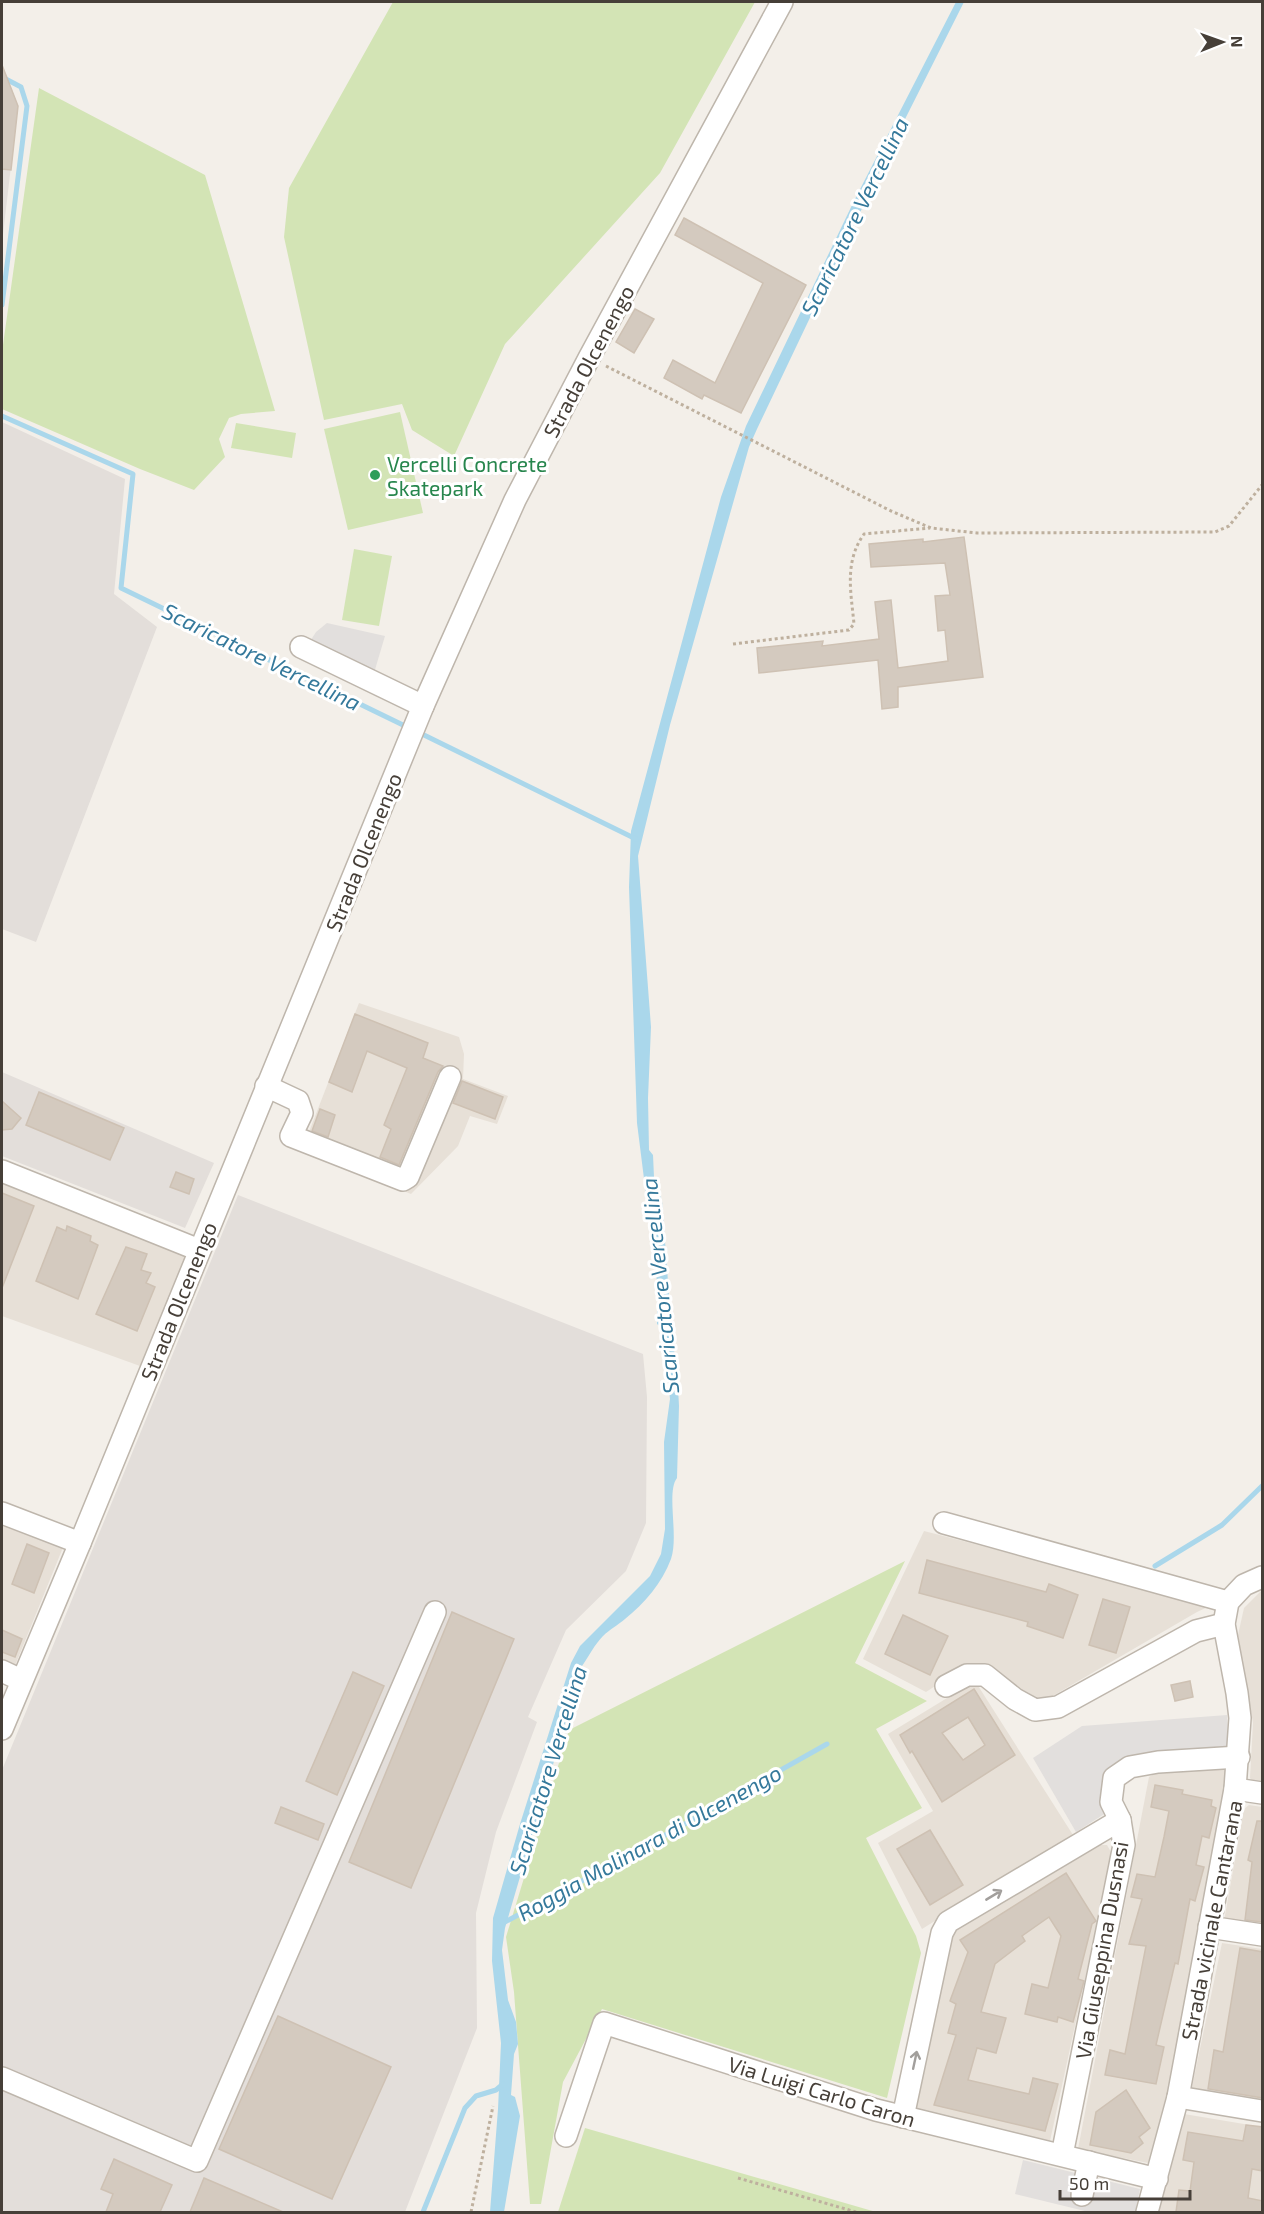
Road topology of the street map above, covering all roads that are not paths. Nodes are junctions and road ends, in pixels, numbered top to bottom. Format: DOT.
graph roads {
  1 [pos="782,2"];
  2 [pos="301,647"];
  3 [pos="423,706"];
  4 [pos="450,1077"];
  5 [pos="266,1086"];
  6 [pos="2,1171"];
  7 [pos="199,1250"];
  8 [pos="2,1513"];
  9 [pos="944,1523"];
  10 [pos="80,1543"];
  11 [pos="1263,1577"];
  12 [pos="1228,1602"];
  13 [pos="435,1612"];
  14 [pos="1224,1624"];
  15 [pos="2,1671"];
  16 [pos="21,1680"];
  17 [pos="946,1686"];
  18 [pos="2,1729"];
  19 [pos="1239,1757"];
  20 [pos="1235,1789"];
  21 [pos="1263,1793"];
  22 [pos="1120,1820"];
  23 [pos="1209,1927"];
  24 [pos="1263,1935"];
  25 [pos="2,2078"];
  26 [pos="1178,2097"];
  27 [pos="1263,2111"];
  28 [pos="903,2117"];
  29 [pos="566,2136"];
  30 [pos="1062,2155"];
  31 [pos="1089,2162"];
  32 [pos="1157,2179"];
  33 [pos="1082,2195"];
  34 [pos="1147,2212"];
  1 -- 3 [label="street, Strada Olcenengo"];
  2 -- 3 [label="street"];
  3 -- 5 [label="street, Strada Olcenengo"];
  4 -- 5 [label="street"];
  5 -- 7 [label="street, Strada Olcenengo"];
  6 -- 7 [label="street"];
  7 -- 10 [label="street, Strada Olcenengo"];
  8 -- 10 [label="street"];
  9 -- 12 [label="street"];
  10 -- 16 [label="street, Strada Olcenengo"];
  11 -- 12 [label="street"];
  12 -- 14 [label="street, Strada vicinale Cantarana"];
  13 -- 25 [label="street"];
  14 -- 17 [label="street"];
  14 -- 19 [label="street, Strada vicinale Cantarana"];
  15 -- 16 [label="street"];
  16 -- 18 [label="street, Strada Olcenengo"];
  19 -- 20 [label="street, Strada vicinale Cantarana"];
  19 -- 22 [label="street"];
  20 -- 21 [label="street"];
  20 -- 23 [label="street, Strada vicinale Cantarana"];
  28 -- 22 [label="street, Via Giuseppina Dusnasi, one-way"];
  22 -- 30 [label="street, Via Giuseppina Dusnasi"];
  23 -- 24 [label="street"];
  23 -- 26 [label="street, Strada vicinale Cantarana"];
  26 -- 27 [label="street"];
  26 -- 32 [label="street, Strada vicinale Cantarana"];
  28 -- 29 [label="street, Via Luigi Carlo Caron"];
  28 -- 30 [label="street, Via Luigi Carlo Caron"];
  30 -- 31 [label="street, Via Luigi Carlo Caron"];
  31 -- 32 [label="street, Via Luigi Carlo Caron"];
  31 -- 33 [label="street"];
  32 -- 34 [label="street, Strada vicinale Cantarana"];
}
